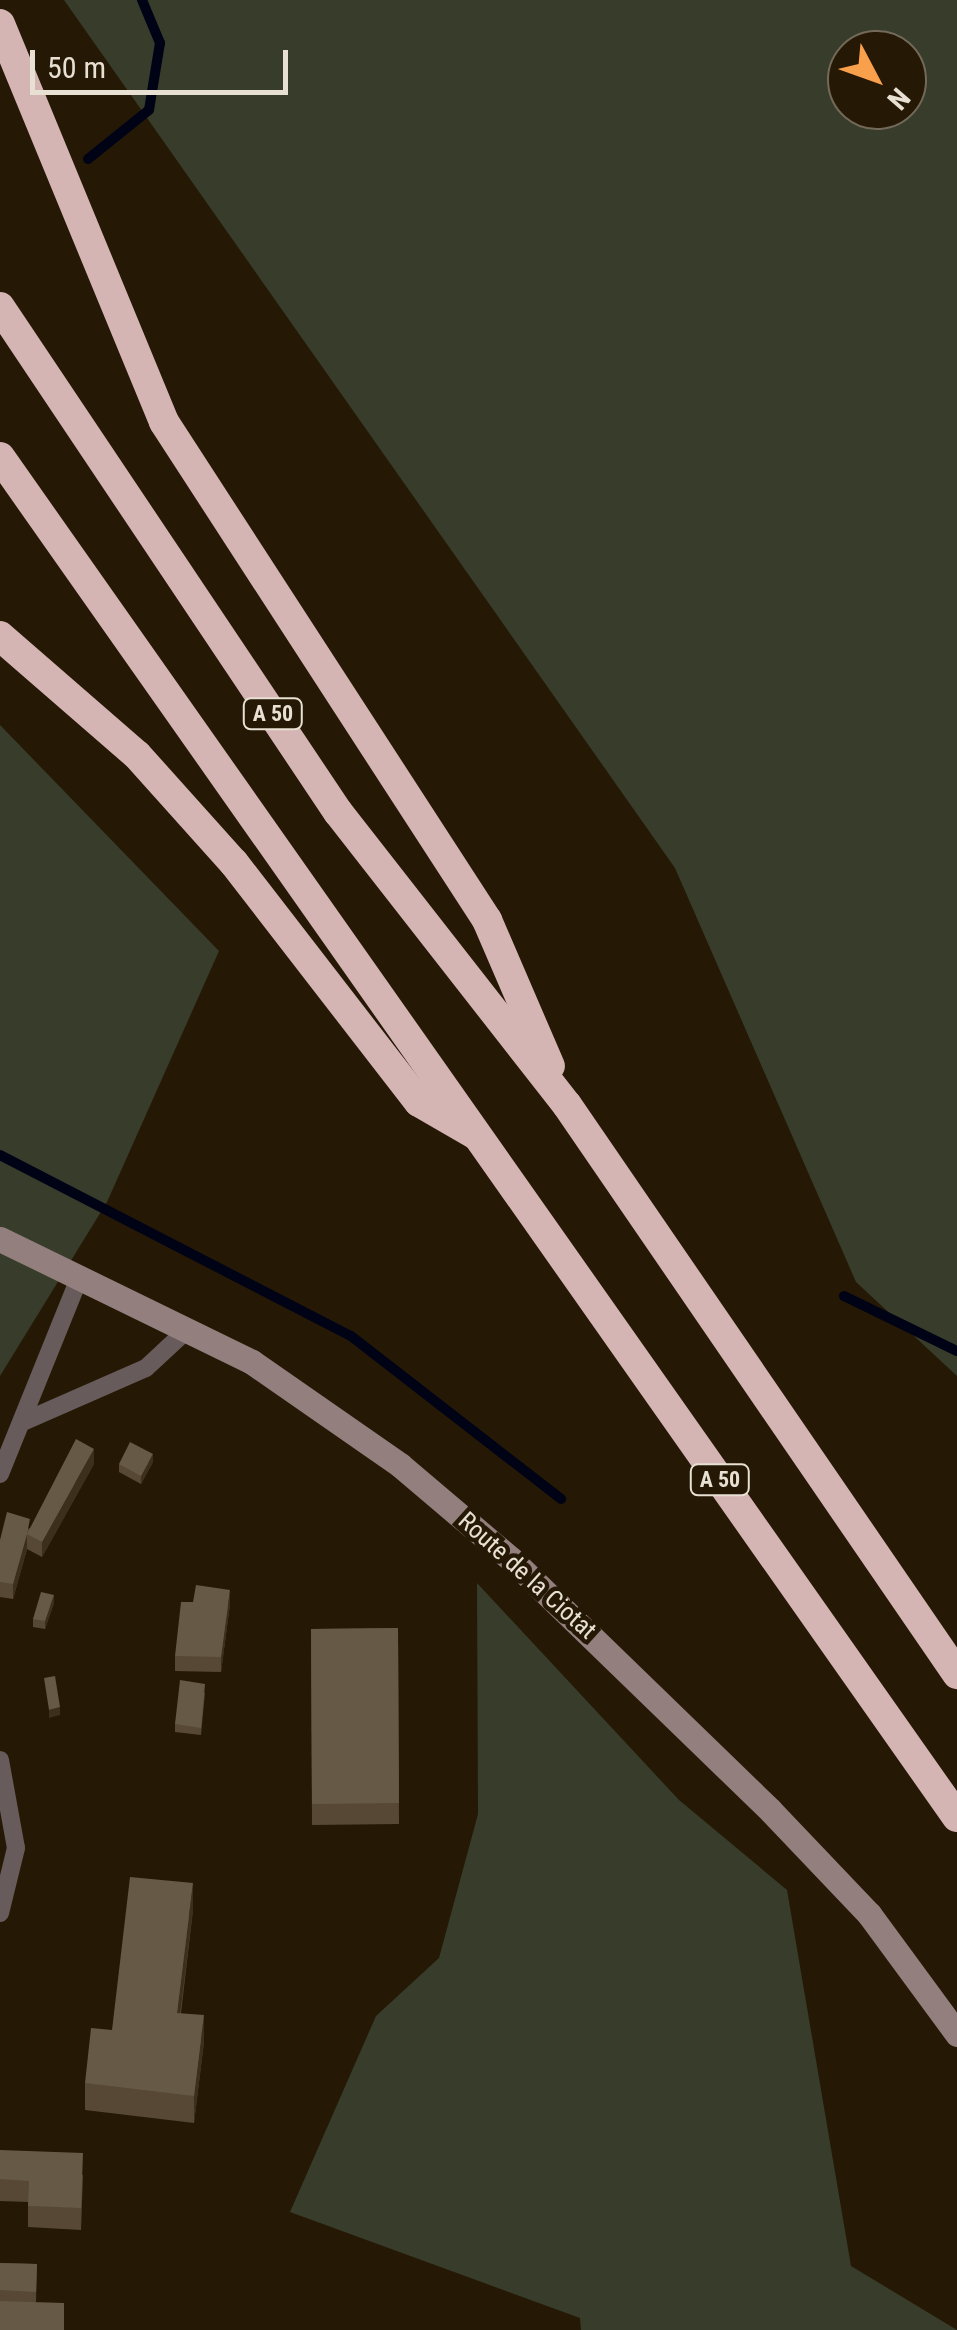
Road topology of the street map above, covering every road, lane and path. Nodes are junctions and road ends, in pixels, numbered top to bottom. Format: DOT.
graph roads {
  1 [pos="0,24"];
  2 [pos="0,306"];
  3 [pos="0,456"];
  4 [pos="0,636"];
  5 [pos="567,1105"];
  6 [pos="487,1141"];
  7 [pos="0,1239"];
  8 [pos="80,1276"];
  9 [pos="188,1329"];
  10 [pos="25,1422"];
  11 [pos="0,1474"];
  12 [pos="957,1674"];
  13 [pos="0,1760"];
  14 [pos="957,1816"];
  15 [pos="0,1913"];
  16 [pos="957,2034"];
  1 -- 5 [label="highway"];
  2 -- 5 [label="highway, A 50"];
  3 -- 6 [label="highway, A 50"];
  4 -- 6 [label="highway"];
  5 -- 12 [label="highway, A 50"];
  6 -- 14 [label="highway, A 50"];
  7 -- 8 [label="main road, Route de la Ciotat"];
  8 -- 9 [label="main road, Route de la Ciotat"];
  8 -- 10 [label="lane"];
  9 -- 10 [label="lane"];
  9 -- 16 [label="main road, Route de la Ciotat"];
  10 -- 11 [label="lane"];
  13 -- 15 [label="lane"];
}
